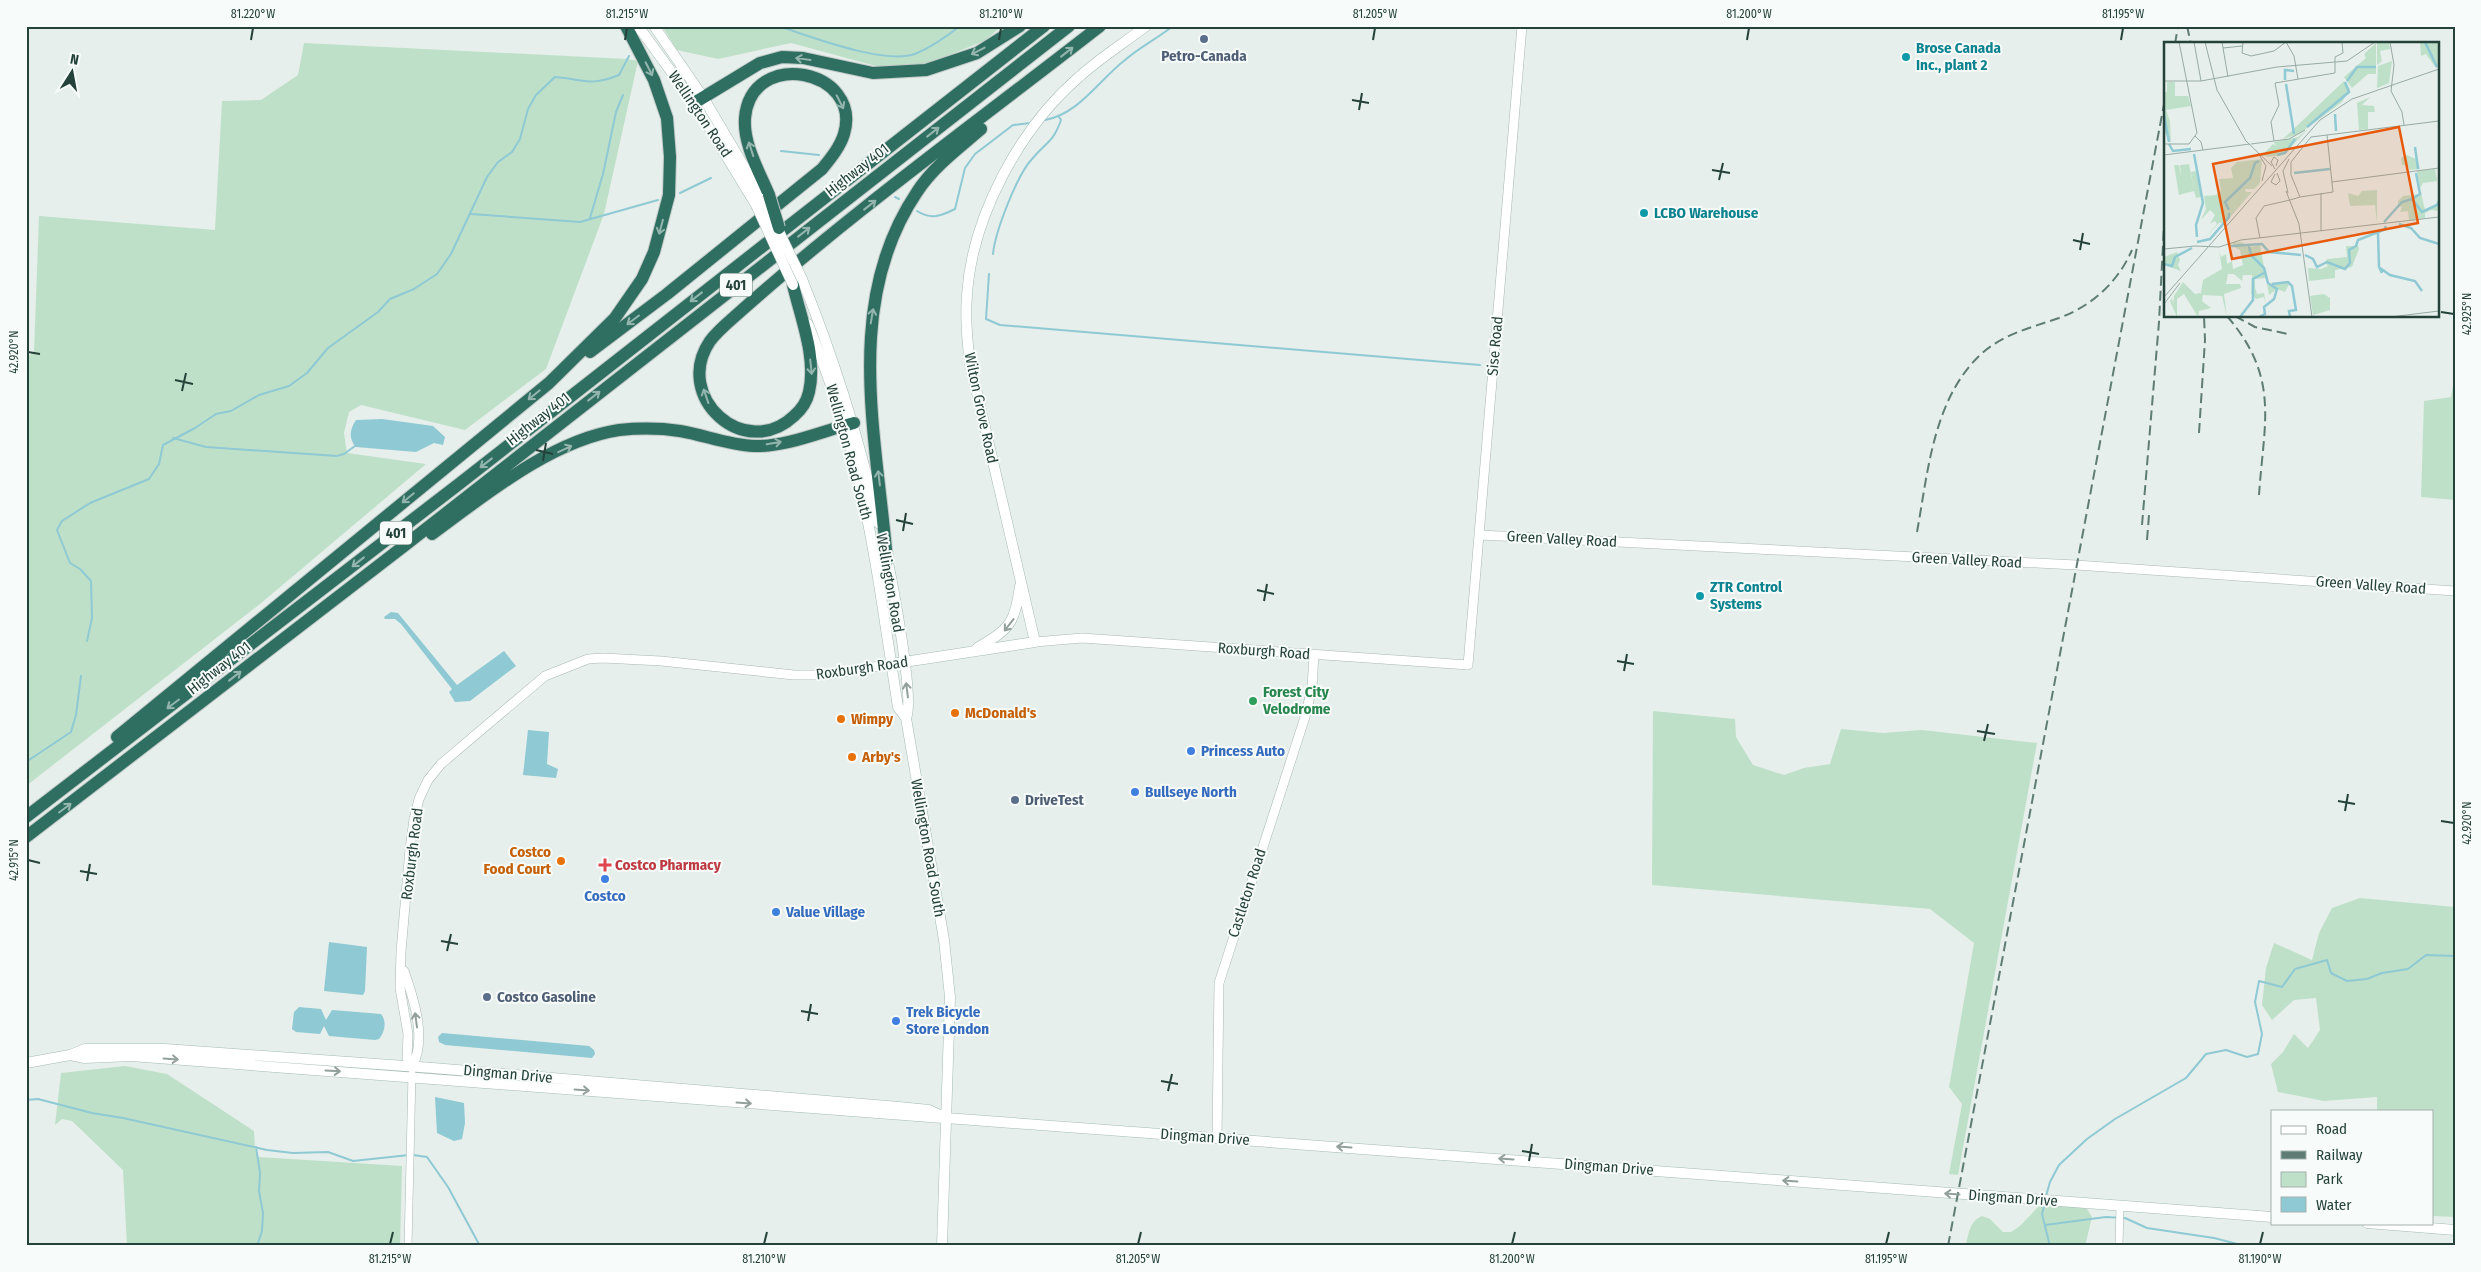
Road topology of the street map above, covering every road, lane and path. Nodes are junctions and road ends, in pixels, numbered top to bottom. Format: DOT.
graph roads {
  1 [pos="626,26"];
  2 [pos="638,26"];
  3 [pos="654,26"];
  4 [pos="1020,26"];
  5 [pos="1044,26"];
  6 [pos="1069,26"];
  7 [pos="1100,26"];
  8 [pos="1146,26"];
  9 [pos="1522,26"];
  10 [pos="1044,70"];
  11 [pos="699,100"];
  12 [pos="763,200"];
  13 [pos="779,228"];
  14 [pos="798,282"];
  15 [pos="549,383"];
  16 [pos="849,424"];
  17 [pos="1479,535"];
  18 [pos="404,546"];
  19 [pos="887,561"];
  20 [pos="1021,580"];
  21 [pos="2455,591"];
  22 [pos="1035,642"];
  23 [pos="970,651"];
  24 [pos="1314,654"];
  25 [pos="904,662"];
  26 [pos="891,664"];
  27 [pos="1468,665"];
  28 [pos="906,718"];
  29 [pos="84,772"];
  30 [pos="26,817"];
  31 [pos="26,837"];
  32 [pos="26,1063"];
  33 [pos="412,1072"];
  34 [pos="946,1118"];
  35 [pos="1217,1138"];
  36 [pos="2120,1206"];
  37 [pos="2271,1216"];
  38 [pos="2380,1224"];
  39 [pos="2455,1230"];
  40 [pos="408,1246"];
  41 [pos="942,1246"];
  42 [pos="2119,1246"];
  1 -- 15 [label="highway, one-way"];
  2 -- 11 [label="main road, Wellington Road"];
  3 -- 11 [label="main road, Wellington Road"];
  4 -- 11 [label="highway, one-way"];
  5 -- 29 [label="highway, Highway 401 / 401, one-way"];
  18 -- 6 [label="highway, Highway 401 / 401, one-way"];
  10 -- 7 [label="highway, one-way"];
  8 -- 20 [label="main road, Wilton Grove Road"];
  9 -- 17 [label="street, Sise Road"];
  14 -- 10 [label="highway, one-way"];
  19 -- 10 [label="highway, one-way"];
  11 -- 12 [label="main road, Wellington Road"];
  12 -- 13 [label="highway, bridge"];
  12 -- 14 [label="main road, Wellington Road South, bridge"];
  12 -- 15 [label="highway, one-way"];
  13 -- 14 [label="main road, Wellington Road South, bridge"];
  14 -- 16 [label="main road, Wellington Road South"];
  15 -- 29 [label="highway, one-way"];
  18 -- 16 [label="highway, one-way"];
  16 -- 19 [label="main road, Wellington Road"];
  16 -- 26 [label="main road, Wellington Road South"];
  17 -- 21 [label="street, Green Valley Road"];
  17 -- 27 [label="street, Sise Road"];
  31 -- 18 [label="highway, Highway 401 / 401, one-way"];
  19 -- 25 [label="main road, Wellington Road"];
  20 -- 22 [label="main road, Wilton Grove Road"];
  20 -- 23 [label="main road, one-way"];
  22 -- 23 [label="main road, Roxburgh Road"];
  22 -- 24 [label="street, Roxburgh Road"];
  23 -- 25 [label="main road, Roxburgh Road"];
  24 -- 27 [label="street, Roxburgh Road"];
  24 -- 35 [label="street, Castleton Road"];
  25 -- 26 [label="main road, Roxburgh Road"];
  28 -- 25 [label="main road, Wellington Road, one-way"];
  26 -- 28 [label="main road, Wellington Road South"];
  26 -- 33 [label="street, Roxburgh Road"];
  28 -- 34 [label="main road, Wellington Road South"];
  29 -- 30 [label="highway, Highway 401 / 401"];
  32 -- 33 [label="main road, Dingman Drive"];
  33 -- 34 [label="main road, Dingman Drive"];
  33 -- 40 [label="street"];
  34 -- 35 [label="main road, Dingman Drive"];
  34 -- 41 [label="main road, Wellington Road South"];
  36 -- 35 [label="main road, Dingman Drive, one-way"];
  36 -- 37 [label="main road, Dingman Drive"];
  36 -- 42 [label="street"];
  38 -- 39 [label="main road"];
}
